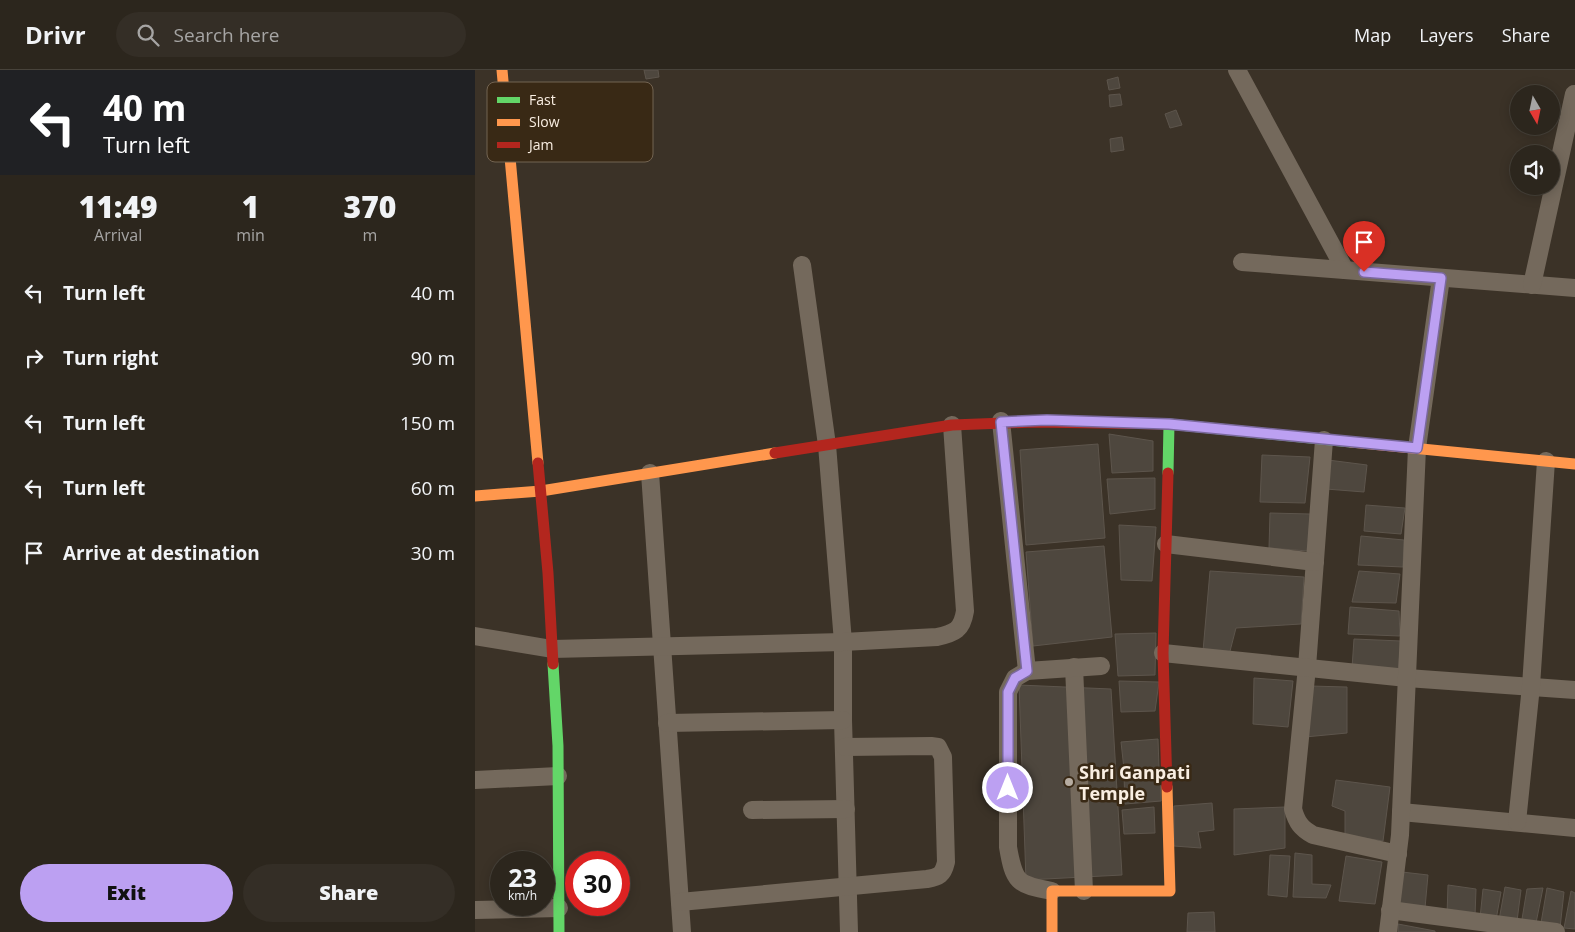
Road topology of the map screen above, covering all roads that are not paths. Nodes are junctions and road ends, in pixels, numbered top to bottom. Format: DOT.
graph roads {
  1 [pos="1237,70"];
  2 [pos="1574,94"];
  3 [pos="511,162"];
  4 [pos="1242,262"];
  5 [pos="802,265"];
  6 [pos="1345,270"];
  7 [pos="1441,278"];
  8 [pos="1532,285"];
  9 [pos="1575,288"];
  10 [pos="1001,422"];
  11 [pos="1169,424"];
  12 [pos="952,425"];
  13 [pos="1324,440"];
  14 [pos="827,445"];
  15 [pos="1417,448"];
  16 [pos="1546,461"];
  17 [pos="1575,464"];
  18 [pos="650,473"];
  19 [pos="541,491"];
  20 [pos="475,496"];
  21 [pos="1165,544"];
  22 [pos="1315,562"];
  23 [pos="475,636"];
  24 [pos="843,642"];
  25 [pos="661,647"];
  26 [pos="552,649"];
  27 [pos="1163,653"];
  28 [pos="1101,666"];
  29 [pos="1074,667"];
  30 [pos="1307,667"];
  31 [pos="1027,671"];
  32 [pos="1407,678"];
  33 [pos="1531,686"];
  34 [pos="1575,690"];
  35 [pos="843,720"];
  36 [pos="667,723"];
  37 [pos="845,747"];
  38 [pos="558,776"];
  39 [pos="475,780"];
  40 [pos="846,809"];
  41 [pos="752,810"];
  42 [pos="1401,812"];
  43 [pos="1517,822"];
  44 [pos="1575,828"];
  45 [pos="1398,854"];
  46 [pos="848,885"];
  47 [pos="1052,891"];
  48 [pos="1084,891"];
  49 [pos="680,902"];
  50 [pos="559,908"];
  51 [pos="475,910"];
  52 [pos="1390,910"];
  53 [pos="559,932"];
  54 [pos="682,932"];
  55 [pos="849,932"];
  56 [pos="1052,932"];
  57 [pos="1387,932"];
  58 [pos="1556,932"];
  1 -- 6 [label="street"];
  2 -- 8 [label="street"];
  3 -- 19 [label="street"];
  4 -- 6 [label="street"];
  5 -- 14 [label="street"];
  6 -- 7 [label="street"];
  7 -- 8 [label="street"];
  7 -- 15 [label="street"];
  8 -- 9 [label="street"];
  10 -- 11 [label="street"];
  10 -- 12 [label="street"];
  10 -- 31 [label="street"];
  11 -- 13 [label="street"];
  11 -- 21 [label="street"];
  12 -- 14 [label="street"];
  12 -- 24 [label="street"];
  13 -- 15 [label="street"];
  13 -- 22 [label="street"];
  14 -- 18 [label="street"];
  14 -- 24 [label="street"];
  15 -- 16 [label="street"];
  15 -- 32 [label="street"];
  16 -- 17 [label="street"];
  16 -- 33 [label="street"];
  18 -- 19 [label="street"];
  18 -- 25 [label="street"];
  19 -- 20 [label="street"];
  19 -- 26 [label="street"];
  21 -- 22 [label="street"];
  21 -- 27 [label="street"];
  22 -- 30 [label="street"];
  23 -- 26 [label="street"];
  24 -- 25 [label="street"];
  24 -- 35 [label="street"];
  25 -- 26 [label="street"];
  25 -- 36 [label="street"];
  26 -- 38 [label="street"];
  27 -- 30 [label="street"];
  27 -- 48 [label="street"];
  28 -- 29 [label="street"];
  29 -- 31 [label="street"];
  29 -- 48 [label="street"];
  30 -- 32 [label="street"];
  30 -- 45 [label="street"];
  31 -- 47 [label="street"];
  32 -- 33 [label="street"];
  32 -- 42 [label="street"];
  33 -- 34 [label="street"];
  33 -- 43 [label="street"];
  35 -- 36 [label="street"];
  35 -- 37 [label="street"];
  36 -- 49 [label="street"];
  37 -- 40 [label="street"];
  37 -- 46 [label="street"];
  38 -- 39 [label="street"];
  38 -- 50 [label="street"];
  40 -- 41 [label="street"];
  40 -- 46 [label="street"];
  42 -- 43 [label="street"];
  42 -- 45 [label="street"];
  43 -- 44 [label="street"];
  45 -- 52 [label="street"];
  46 -- 49 [label="street"];
  46 -- 55 [label="street"];
  47 -- 48 [label="street"];
  47 -- 56 [label="street"];
  49 -- 54 [label="street"];
  50 -- 51 [label="street"];
  50 -- 53 [label="street"];
  52 -- 57 [label="street"];
  52 -- 58 [label="street"];
}
